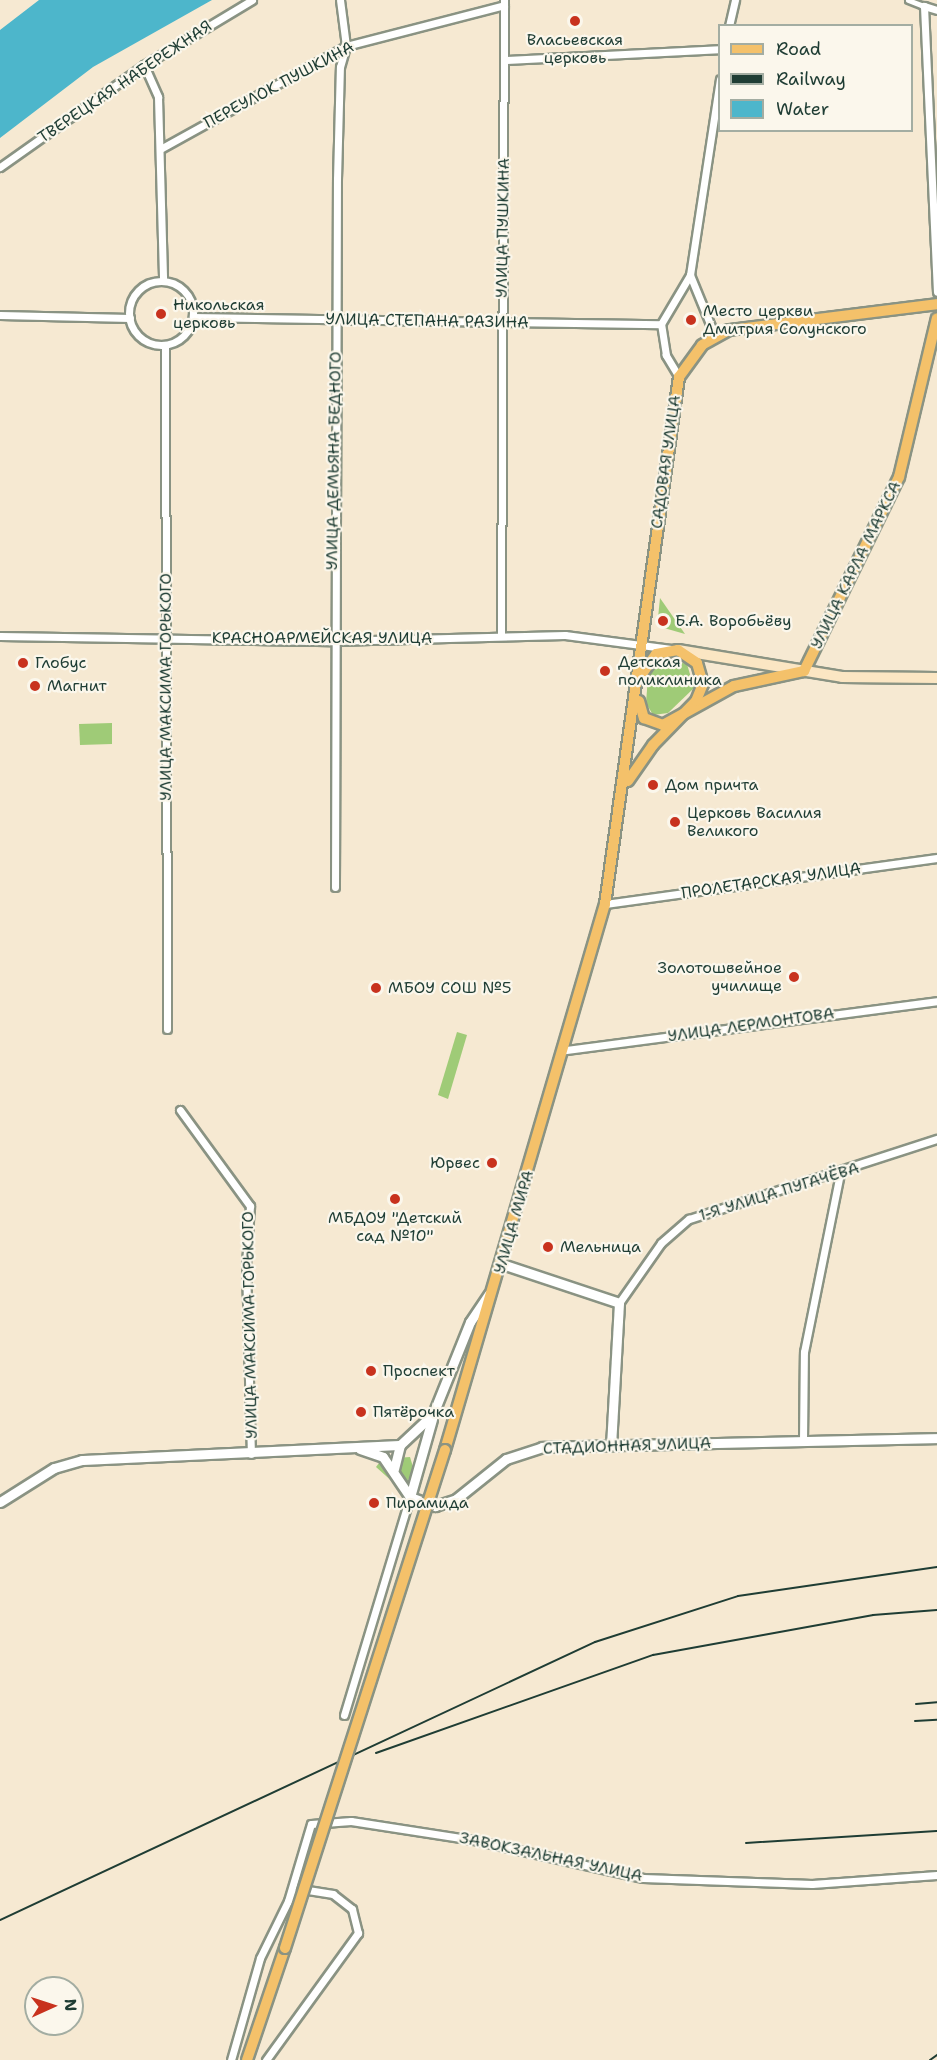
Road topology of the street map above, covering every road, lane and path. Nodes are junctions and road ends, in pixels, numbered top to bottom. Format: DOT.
graph roads {
  1 [pos="252,0"];
  2 [pos="340,0"];
  3 [pos="735,0"];
  4 [pos="908,0"];
  5 [pos="504,2"];
  6 [pos="924,6"];
  7 [pos="937,10"];
  8 [pos="729,24"];
  9 [pos="346,46"];
  10 [pos="718,49"];
  11 [pos="505,60"];
  12 [pos="144,65"];
  13 [pos="718,92"];
  14 [pos="162,148"];
  15 [pos="0,167"];
  16 [pos="934,223"];
  17 [pos="690,275"];
  18 [pos="163,282"];
  19 [pos="937,292"];
  20 [pos="937,304"];
  21 [pos="0,315"];
  22 [pos="193,317"];
  23 [pos="130,318"];
  24 [pos="937,318"];
  25 [pos="336,320"];
  26 [pos="502,322"];
  27 [pos="661,324"];
  28 [pos="715,336"];
  29 [pos="165,345"];
  30 [pos="680,377"];
  31 [pos="501,635"];
  32 [pos="0,636"];
  33 [pos="166,638"];
  34 [pos="332,641"];
  35 [pos="643,643"];
  36 [pos="679,650"];
  37 [pos="804,671"];
  38 [pos="937,678"];
  39 [pos="638,685"];
  40 [pos="682,717"];
  41 [pos="625,786"];
  42 [pos="937,858"];
  43 [pos="335,887"];
  44 [pos="605,904"];
  45 [pos="937,1001"];
  46 [pos="167,1029"];
  47 [pos="566,1050"];
  48 [pos="180,1110"];
  49 [pos="937,1140"];
  50 [pos="840,1174"];
  51 [pos="502,1264"];
  52 [pos="495,1285"];
  53 [pos="618,1303"];
  54 [pos="433,1414"];
  55 [pos="937,1438"];
  56 [pos="803,1441"];
  57 [pos="400,1445"];
  58 [pos="611,1445"];
  59 [pos="360,1449"];
  60 [pos="251,1454"];
  61 [pos="394,1469"];
  62 [pos="410,1497"];
  63 [pos="0,1502"];
  64 [pos="344,1715"];
  65 [pos="937,1875"];
  66 [pos="288,1901"];
  67 [pos="231,2060"];
  68 [pos="247,2060"];
  69 [pos="266,2060"];
  1 -- 12 [label="street, ТВЕРЕЦКАЯ НАБЕРЕЖНАЯ"];
  2 -- 9 [label="street, УЛИЦА ДЕМЬЯНА БЕДНОГО"];
  3 -- 8 [label="street"];
  4 -- 6 [label="street"];
  5 -- 9 [label="street, ПЕРЕУЛОК ПУШКИНА"];
  5 -- 11 [label="street, УЛИЦА ПУШКИНА"];
  6 -- 7 [label="street"];
  6 -- 16 [label="street"];
  9 -- 14 [label="street, ПЕРЕУЛОК ПУШКИНА"];
  9 -- 25 [label="street, УЛИЦА ДЕМЬЯНА БЕДНОГО"];
  10 -- 11 [label="street"];
  11 -- 26 [label="street, УЛИЦА ПУШКИНА"];
  12 -- 14 [label="street"];
  12 -- 15 [label="street, ТВЕРЕЦКАЯ НАБЕРЕЖНАЯ"];
  13 -- 17 [label="street"];
  14 -- 18 [label="street"];
  16 -- 19 [label="street"];
  17 -- 27 [label="street"];
  17 -- 28 [label="street"];
  18 -- 22 [label="street"];
  18 -- 23 [label="street"];
  20 -- 28 [label="main road"];
  21 -- 23 [label="street"];
  22 -- 25 [label="street, УЛИЦА СТЕПАНА РАЗИНА"];
  22 -- 29 [label="street"];
  23 -- 29 [label="street"];
  24 -- 37 [label="main road, УЛИЦА КАРЛА МАРКСА"];
  25 -- 26 [label="street, УЛИЦА СТЕПАНА РАЗИНА"];
  25 -- 34 [label="street, УЛИЦА ДЕМЬЯНА БЕДНОГО"];
  26 -- 27 [label="street, УЛИЦА СТЕПАНА РАЗИНА"];
  26 -- 31 [label="street, УЛИЦА ПУШКИНА"];
  27 -- 30 [label="street"];
  28 -- 30 [label="main road, САДОВАЯ УЛИЦА"];
  29 -- 33 [label="street, УЛИЦА МАКСИМА ГОРЬКОГО"];
  30 -- 35 [label="main road, САДОВАЯ УЛИЦА"];
  31 -- 34 [label="street, КРАСНОАРМЕЙСКАЯ УЛИЦА"];
  31 -- 35 [label="street, КРАСНОАРМЕЙСКАЯ УЛИЦА"];
  32 -- 33 [label="street, КРАСНОАРМЕЙСКАЯ УЛИЦА"];
  33 -- 34 [label="street, КРАСНОАРМЕЙСКАЯ УЛИЦА"];
  33 -- 46 [label="street, УЛИЦА МАКСИМА ГОРЬКОГО"];
  34 -- 43 [label="street, УЛИЦА ДЕМЬЯНА БЕДНОГО"];
  35 -- 36 [label="street, КРАСНОАРМЕЙСКАЯ УЛИЦА"];
  35 -- 39 [label="main road, САДОВАЯ УЛИЦА"];
  36 -- 37 [label="main road"];
  36 -- 39 [label="main road"];
  36 -- 40 [label="main road"];
  37 -- 38 [label="main road"];
  37 -- 40 [label="main road"];
  39 -- 40 [label="main road"];
  39 -- 41 [label="main road, УЛИЦА МИРА"];
  40 -- 41 [label="main road, УЛИЦА МИРА"];
  41 -- 44 [label="main road, УЛИЦА МИРА"];
  42 -- 44 [label="street, ПРОЛЕТАРСКАЯ УЛИЦА"];
  44 -- 47 [label="main road, УЛИЦА МИРА"];
  45 -- 47 [label="street, УЛИЦА ЛЕРМОНТОВА"];
  47 -- 51 [label="main road, УЛИЦА МИРА"];
  48 -- 60 [label="street, УЛИЦА МАКСИМА ГОРЬКОГО"];
  49 -- 50 [label="street, 1-Я УЛИЦА ПУГАЧЁВА"];
  50 -- 53 [label="street, 1-Я УЛИЦА ПУГАЧЁВА"];
  50 -- 56 [label="street"];
  51 -- 52 [label="main road, УЛИЦА МИРА"];
  51 -- 53 [label="street"];
  52 -- 54 [label="street, УЛИЦА МИРА"];
  52 -- 68 [label="main road, bridge"];
  53 -- 58 [label="street"];
  54 -- 57 [label="street, УЛИЦА МИРА"];
  54 -- 62 [label="street"];
  55 -- 56 [label="street, СТАДИОННАЯ УЛИЦА"];
  56 -- 58 [label="street, СТАДИОННАЯ УЛИЦА"];
  57 -- 59 [label="street"];
  57 -- 61 [label="street"];
  58 -- 62 [label="street, СТАДИОННАЯ УЛИЦА"];
  59 -- 60 [label="street"];
  59 -- 61 [label="street"];
  60 -- 63 [label="street"];
  61 -- 62 [label="street"];
  62 -- 64 [label="street"];
  65 -- 66 [label="street, ЗАВОКЗАЛЬНАЯ УЛИЦА"];
  66 -- 67 [label="street"];
  66 -- 69 [label="street"];
}
